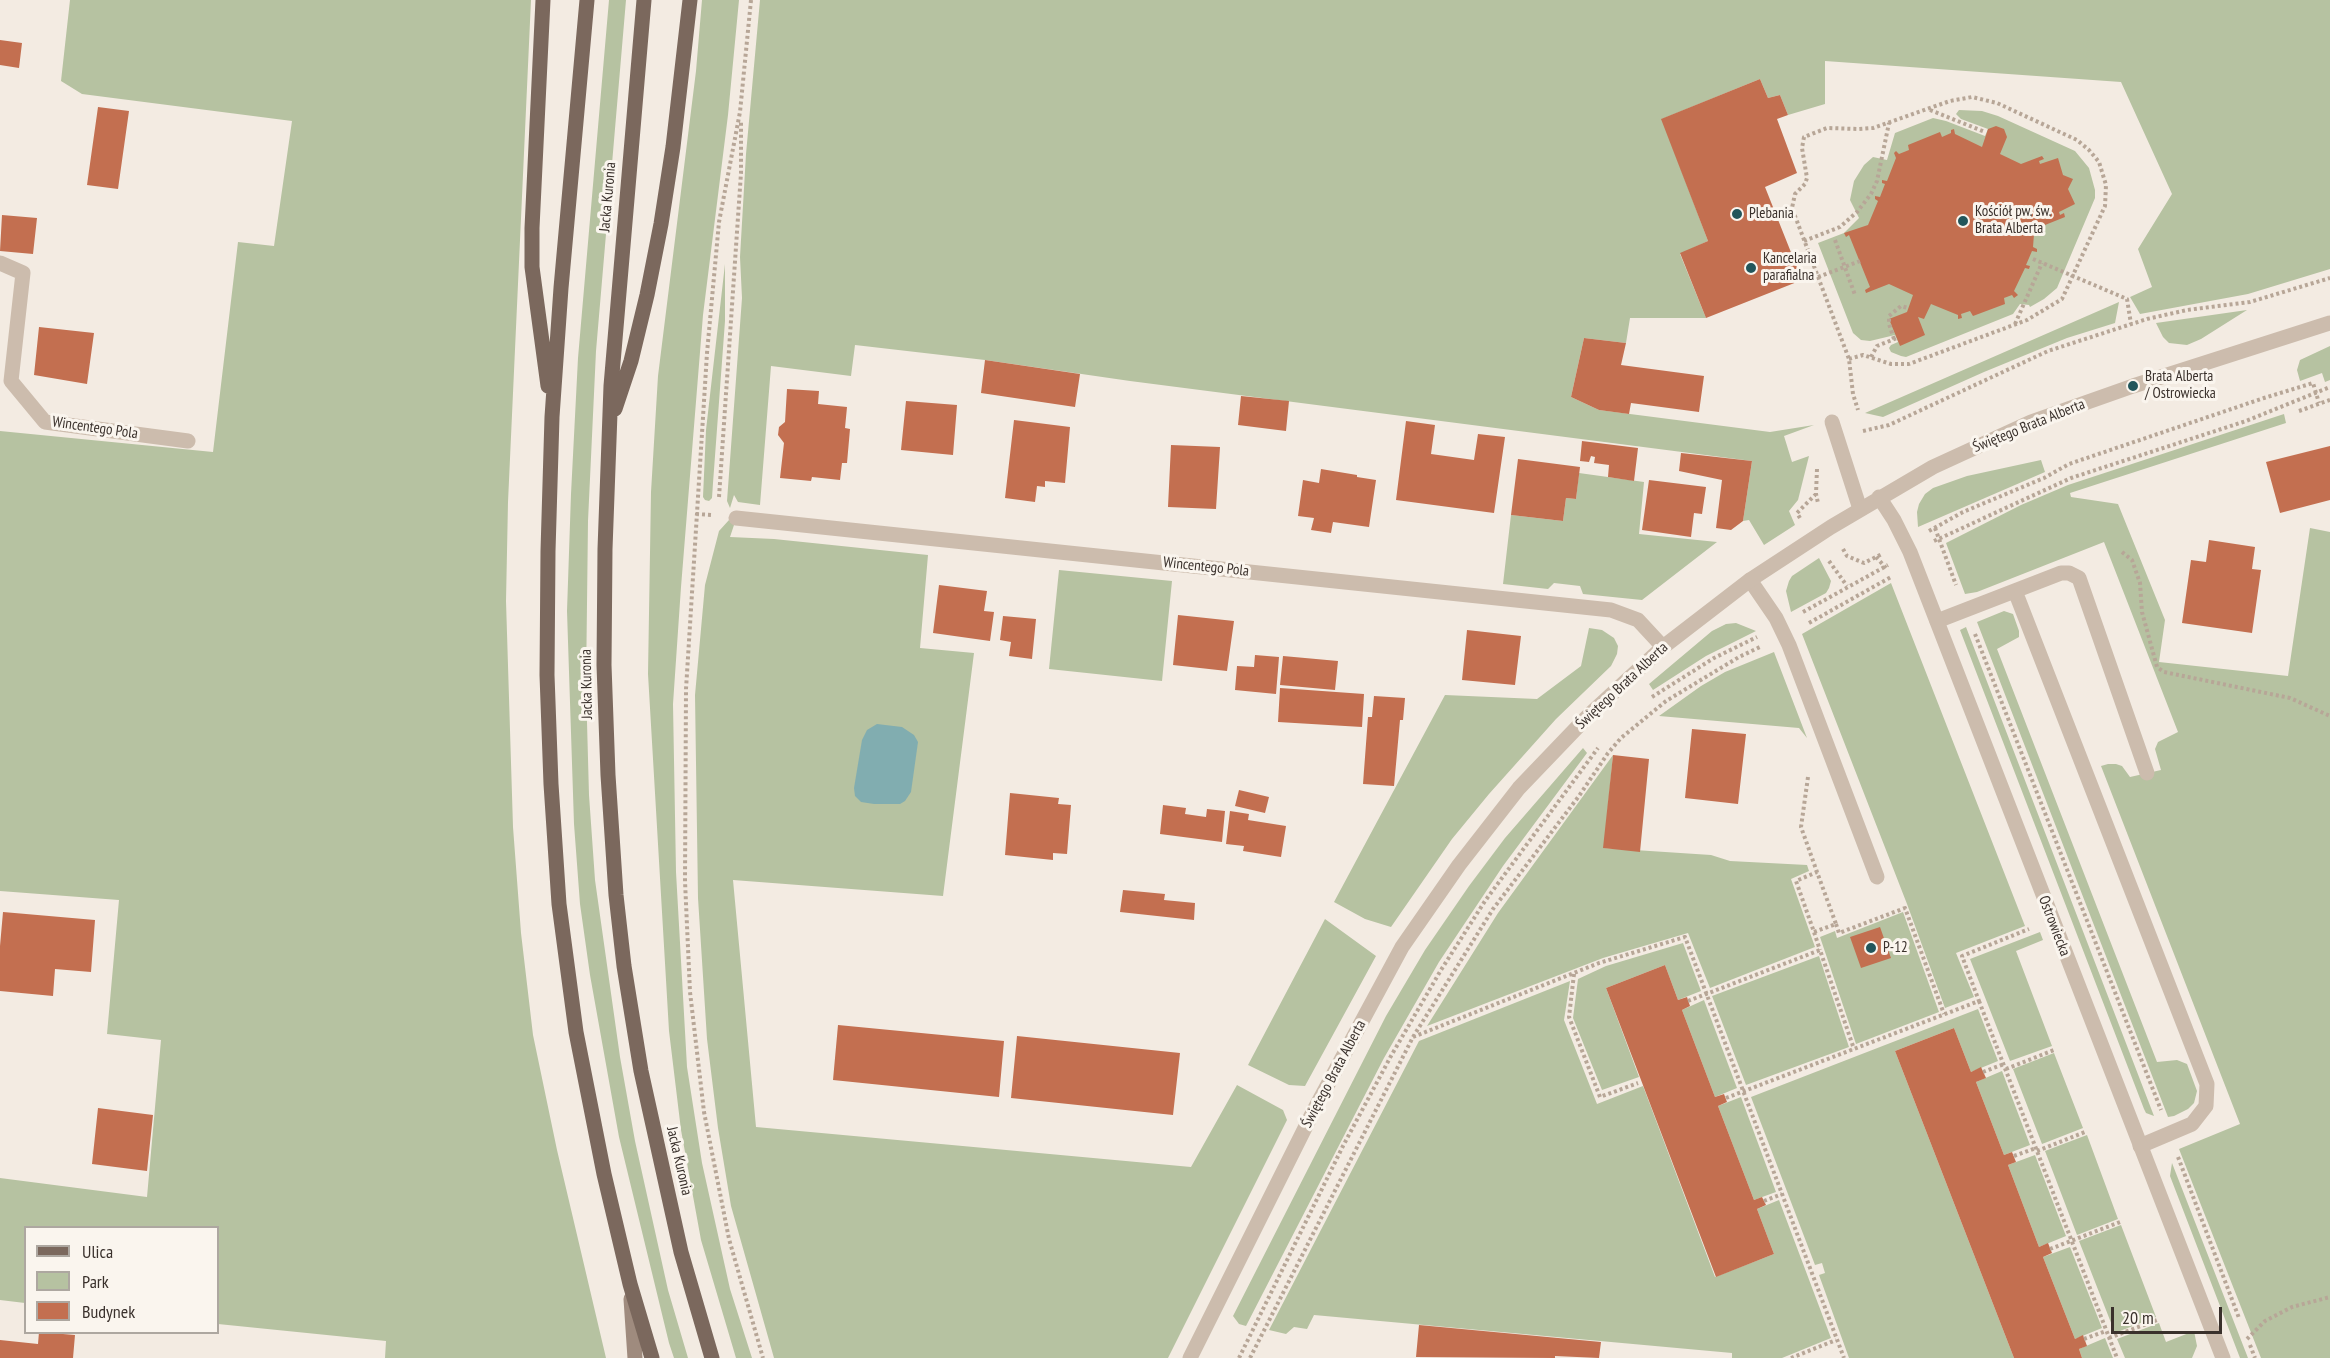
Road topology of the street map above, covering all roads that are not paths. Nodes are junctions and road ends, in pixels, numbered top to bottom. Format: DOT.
graph roads {
  1 [pos="543,0"];
  2 [pos="587,0"];
  3 [pos="644,0"];
  4 [pos="690,0"];
  5 [pos="0,262"];
  6 [pos="2330,323"];
  7 [pos="552,417"];
  8 [pos="1832,422"];
  9 [pos="610,426"];
  10 [pos="188,441"];
  11 [pos="1879,497"];
  12 [pos="1860,509"];
  13 [pos="736,518"];
  14 [pos="1750,580"];
  15 [pos="2015,591"];
  16 [pos="1937,621"];
  17 [pos="1663,647"];
  18 [pos="2146,774"];
  19 [pos="1877,877"];
  20 [pos="2140,1146"];
  21 [pos="630,1284"];
  22 [pos="634,1358"];
  23 [pos="652,1358"];
  24 [pos="712,1358"];
  25 [pos="1190,1358"];
  26 [pos="2223,1358"];
  1 -- 7 [label="main road"];
  2 -- 7 [label="main road"];
  3 -- 9 [label="main road, Jacka Kuronia"];
  4 -- 9 [label="main road"];
  5 -- 10 [label="street, Wincentego Pola"];
  6 -- 11 [label="street, Świętego Brata Alberta"];
  7 -- 21 [label="main road"];
  8 -- 12 [label="street"];
  9 -- 24 [label="main road, Jacka Kuronia"];
  11 -- 12 [label="street, Świętego Brata Alberta"];
  11 -- 16 [label="street, Ostrowiecka"];
  12 -- 14 [label="street, Świętego Brata Alberta"];
  13 -- 17 [label="street, Wincentego Pola"];
  14 -- 17 [label="street, Świętego Brata Alberta"];
  14 -- 19 [label="street"];
  15 -- 16 [label="street"];
  15 -- 18 [label="street"];
  15 -- 20 [label="street"];
  16 -- 20 [label="street, Ostrowiecka"];
  17 -- 25 [label="street, Świętego Brata Alberta"];
  20 -- 26 [label="street, Ostrowiecka"];
  21 -- 22 [label="street"];
  21 -- 23 [label="main road"];
}
